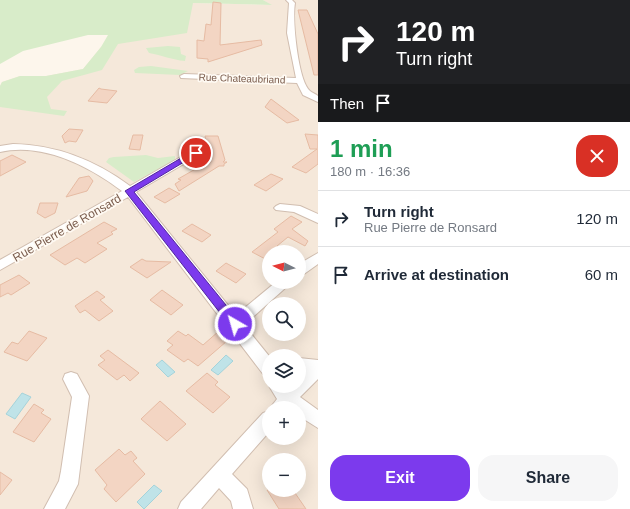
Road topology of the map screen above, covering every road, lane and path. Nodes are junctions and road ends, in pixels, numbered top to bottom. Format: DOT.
graph roads {
  1 [pos="289,0"];
  2 [pos="184,76"];
  3 [pos="300,81"];
  4 [pos="318,99"];
  5 [pos="0,149"];
  6 [pos="196,153"];
  7 [pos="129,191"];
  8 [pos="280,208"];
  9 [pos="318,218"];
  10 [pos="318,256"];
  11 [pos="306,265"];
  12 [pos="0,266"];
  13 [pos="277,289"];
  14 [pos="235,324"];
  15 [pos="262,358"];
  16 [pos="306,366"];
  17 [pos="318,368"];
  18 [pos="71,379"];
  19 [pos="282,397"];
  20 [pos="318,420"];
  21 [pos="262,427"];
  22 [pos="219,474"];
  23 [pos="55,509"];
  24 [pos="188,509"];
  25 [pos="243,509"];
  1 -- 3 [label="street, Rue Chateaubriand"];
  2 -- 3 [label="street, Rue Chateaubriand"];
  3 -- 4 [label="street, Rue Chateaubriand"];
  5 -- 7 [label="street"];
  6 -- 7 [label="street, Rue Pierre de Ronsard"];
  7 -- 12 [label="street, Rue Pierre de Ronsard"];
  7 -- 14 [label="street"];
  8 -- 9 [label="street"];
  10 -- 11 [label="street"];
  13 -- 14 [label="street"];
  14 -- 15 [label="street"];
  16 -- 17 [label="street"];
  17 -- 19 [label="street"];
  18 -- 23 [label="street"];
  19 -- 20 [label="street"];
  21 -- 22 [label="street"];
  22 -- 24 [label="street"];
  22 -- 25 [label="street"];
}
